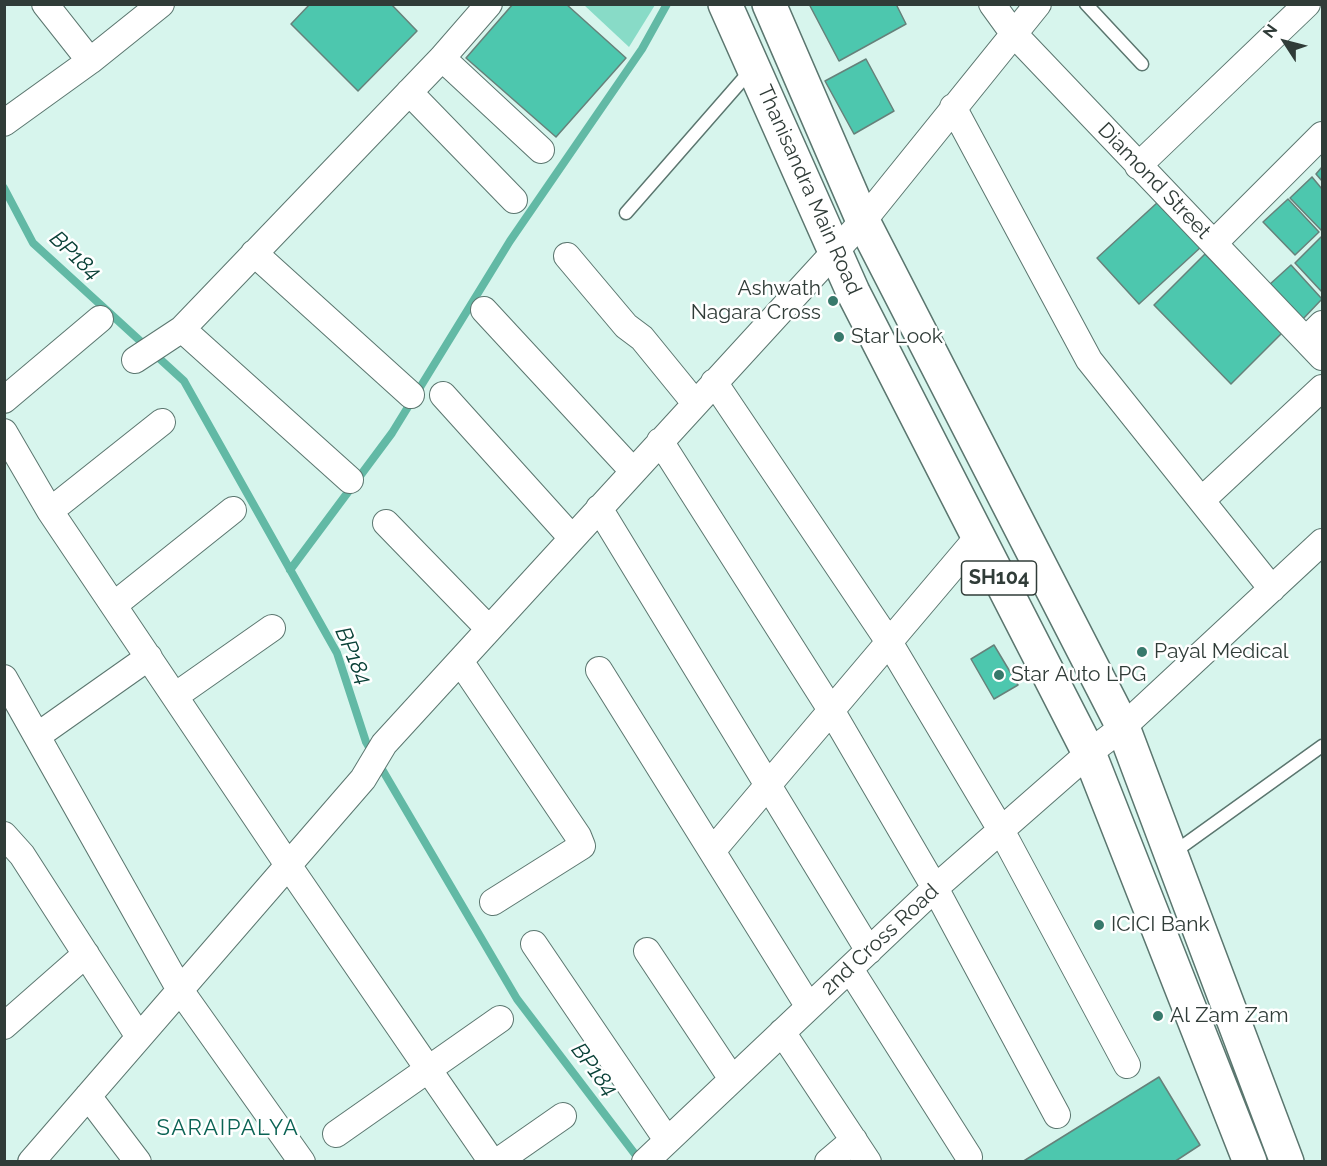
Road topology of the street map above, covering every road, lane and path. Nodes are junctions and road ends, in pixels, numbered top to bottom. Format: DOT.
graph roads {
  1 [pos="45,4"];
  2 [pos="161,4"];
  3 [pos="489,4"];
  4 [pos="725,4"];
  5 [pos="769,4"];
  6 [pos="992,4"];
  7 [pos="1038,4"];
  8 [pos="1086,4"];
  9 [pos="1307,4"];
  10 [pos="1013,33"];
  11 [pos="442,58"];
  12 [pos="90,61"];
  13 [pos="1142,64"];
  14 [pos="754,67"];
  15 [pos="409,92"];
  16 [pos="953,108"];
  17 [pos="4,123"];
  18 [pos="1323,135"];
  19 [pos="541,150"];
  20 [pos="1138,166"];
  21 [pos="513,200"];
  22 [pos="626,213"];
  23 [pos="863,221"];
  24 [pos="1214,243"];
  25 [pos="835,250"];
  26 [pos="254,253"];
  27 [pos="567,256"];
  28 [pos="484,310"];
  29 [pos="100,319"];
  30 [pos="182,329"];
  31 [pos="1317,340"];
  32 [pos="135,360"];
  33 [pos="714,382"];
  34 [pos="1323,388"];
  35 [pos="411,395"];
  36 [pos="442,395"];
  37 [pos="4,400"];
  38 [pos="695,403"];
  39 [pos="162,422"];
  40 [pos="4,432"];
  41 [pos="660,441"];
  42 [pos="633,471"];
  43 [pos="350,480"];
  44 [pos="1203,499"];
  45 [pos="599,508"];
  46 [pos="233,510"];
  47 [pos="50,511"];
  48 [pos="386,523"];
  49 [pos="978,537"];
  50 [pos="572,538"];
  51 [pos="1323,542"];
  52 [pos="1272,589"];
  53 [pos="114,605"];
  54 [pos="272,628"];
  55 [pos="489,629"];
  56 [pos="889,642"];
  57 [pos="149,657"];
  58 [pos="460,661"];
  59 [pos="599,670"];
  60 [pos="4,678"];
  61 [pos="175,696"];
  62 [pos="831,710"];
  63 [pos="1124,727"];
  64 [pos="38,736"];
  65 [pos="1323,746"];
  66 [pos="1089,753"];
  67 [pos="769,784"];
  68 [pos="1001,830"];
  69 [pos="4,835"];
  70 [pos="713,850"];
  71 [pos="1172,854"];
  72 [pos="13,863"];
  73 [pos="288,865"];
  74 [pos="935,888"];
  75 [pos="493,902"];
  76 [pos="534,944"];
  77 [pos="647,951"];
  78 [pos="869,951"];
  79 [pos="86,954"];
  80 [pos="850,969"];
  81 [pos="180,990"];
  82 [pos="809,1007"];
  83 [pos="500,1019"];
  84 [pos="4,1026"];
  85 [pos="782,1032"];
  86 [pos="139,1037"];
  87 [pos="1126,1065"];
  88 [pos="430,1070"];
  89 [pos="732,1079"];
  90 [pos="88,1096"];
  91 [pos="1057,1115"];
  92 [pos="563,1116"];
  93 [pos="336,1134"];
  94 [pos="854,1140"];
  95 [pos="654,1152"];
  96 [pos="969,1157"];
  97 [pos="1242,1158"];
  98 [pos="31,1161"];
  99 [pos="138,1161"];
  100 [pos="302,1161"];
  101 [pos="492,1161"];
  102 [pos="497,1161"];
  103 [pos="828,1161"];
  104 [pos="868,1161"];
  105 [pos="1287,1161"];
  1 -- 12 [label="street"];
  2 -- 12 [label="street"];
  3 -- 11 [label="street"];
  4 -- 14 [label="main road, Thanisandra Main Road / SH104"];
  5 -- 23 [label="main road, Thanisandra Main Road / SH104"];
  6 -- 10 [label="street, Diamond Street"];
  7 -- 10 [label="street"];
  8 -- 13 [label="lane"];
  9 -- 20 [label="street"];
  10 -- 16 [label="street"];
  10 -- 20 [label="street, Diamond Street"];
  11 -- 15 [label="street"];
  11 -- 19 [label="street"];
  12 -- 17 [label="street"];
  14 -- 22 [label="lane"];
  14 -- 25 [label="main road, Thanisandra Main Road / SH104"];
  15 -- 21 [label="street"];
  15 -- 26 [label="street"];
  16 -- 23 [label="street"];
  16 -- 44 [label="street"];
  18 -- 24 [label="street, Diamond Street"];
  20 -- 24 [label="street, Diamond Street"];
  23 -- 25 [label="street"];
  23 -- 63 [label="main road, Thanisandra Main Road / SH104"];
  24 -- 31 [label="street"];
  25 -- 33 [label="street"];
  25 -- 49 [label="main road, Thanisandra Main Road / SH104"];
  26 -- 30 [label="street"];
  26 -- 35 [label="street"];
  27 -- 38 [label="street"];
  28 -- 42 [label="street"];
  29 -- 37 [label="street"];
  30 -- 32 [label="street"];
  30 -- 43 [label="street"];
  33 -- 38 [label="street"];
  33 -- 56 [label="street"];
  34 -- 44 [label="street"];
  36 -- 50 [label="street"];
  38 -- 41 [label="street"];
  39 -- 47 [label="street"];
  40 -- 47 [label="street"];
  41 -- 42 [label="street"];
  41 -- 62 [label="street"];
  42 -- 45 [label="street"];
  44 -- 52 [label="street"];
  45 -- 50 [label="street"];
  45 -- 67 [label="street"];
  46 -- 53 [label="street"];
  47 -- 53 [label="street"];
  48 -- 55 [label="street"];
  49 -- 56 [label="street"];
  49 -- 66 [label="main road, Thanisandra Main Road / SH104"];
  50 -- 55 [label="street"];
  51 -- 52 [label="street, 2nd Cross Road"];
  52 -- 63 [label="street, 2nd Cross Road"];
  53 -- 57 [label="street"];
  54 -- 61 [label="street"];
  55 -- 58 [label="street"];
  56 -- 62 [label="street"];
  56 -- 68 [label="street"];
  57 -- 61 [label="street"];
  57 -- 64 [label="street"];
  58 -- 73 [label="street"];
  58 -- 75 [label="street"];
  59 -- 70 [label="street"];
  60 -- 64 [label="street"];
  61 -- 73 [label="street"];
  62 -- 67 [label="street"];
  62 -- 74 [label="street"];
  63 -- 66 [label="street, 2nd Cross Road"];
  63 -- 71 [label="main road, Thanisandra Main Road / SH104"];
  64 -- 81 [label="street"];
  65 -- 71 [label="lane"];
  66 -- 68 [label="street, 2nd Cross Road"];
  66 -- 97 [label="main road, Thanisandra Main Road / SH104"];
  67 -- 70 [label="street"];
  67 -- 78 [label="street"];
  68 -- 74 [label="street, 2nd Cross Road"];
  68 -- 87 [label="street"];
  69 -- 72 [label="street"];
  70 -- 82 [label="street"];
  71 -- 105 [label="main road, Thanisandra Main Road / SH104"];
  72 -- 79 [label="street"];
  73 -- 81 [label="street"];
  73 -- 88 [label="street"];
  74 -- 78 [label="street, 2nd Cross Road"];
  74 -- 91 [label="street"];
  76 -- 95 [label="street"];
  77 -- 89 [label="street"];
  78 -- 80 [label="street, 2nd Cross Road"];
  79 -- 84 [label="street"];
  79 -- 86 [label="street"];
  80 -- 82 [label="street, 2nd Cross Road"];
  80 -- 96 [label="street"];
  81 -- 86 [label="street"];
  81 -- 100 [label="street"];
  82 -- 85 [label="street, 2nd Cross Road"];
  83 -- 88 [label="street"];
  85 -- 89 [label="street, 2nd Cross Road"];
  85 -- 94 [label="street"];
  86 -- 90 [label="street"];
  88 -- 93 [label="street"];
  88 -- 101 [label="street"];
  89 -- 95 [label="street, 2nd Cross Road"];
  90 -- 98 [label="street"];
  90 -- 99 [label="street"];
  92 -- 102 [label="street"];
  94 -- 103 [label="street"];
  94 -- 104 [label="street"];
}
